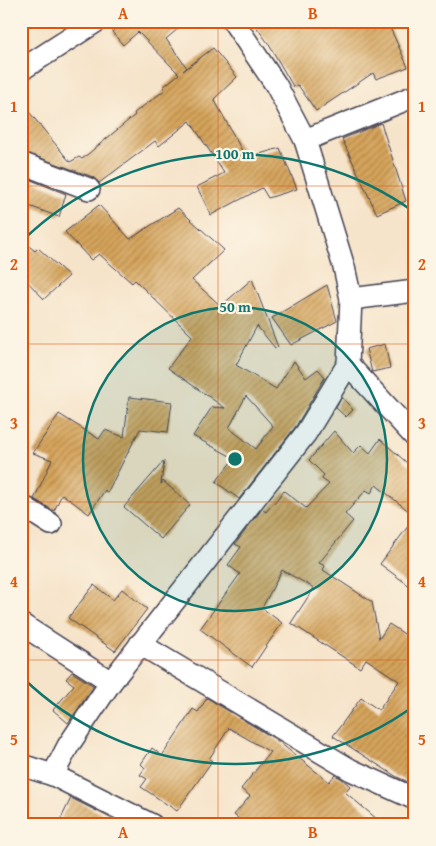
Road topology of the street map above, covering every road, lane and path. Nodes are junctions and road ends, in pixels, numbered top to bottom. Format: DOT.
graph roads {
  1 [pos="97,21"];
  2 [pos="232,21"];
  3 [pos="21,70"];
  4 [pos="415,96"];
  5 [pos="304,140"];
  6 [pos="21,163"];
  7 [pos="89,189"];
  8 [pos="415,291"];
  9 [pos="351,299"];
  10 [pos="348,364"];
  11 [pos="415,437"];
  12 [pos="21,504"];
  13 [pos="51,524"];
  14 [pos="21,624"];
  15 [pos="140,644"];
  16 [pos="111,682"];
  17 [pos="21,765"];
  18 [pos="53,775"];
  19 [pos="415,800"];
  20 [pos="152,825"];
  1 -- 3 [label="street"];
  2 -- 5 [label="street"];
  4 -- 5 [label="street"];
  5 -- 9 [label="street"];
  6 -- 7 [label="street"];
  8 -- 9 [label="street"];
  9 -- 10 [label="street"];
  10 -- 11 [label="street"];
  10 -- 15 [label="street"];
  12 -- 13 [label="street"];
  14 -- 16 [label="street"];
  15 -- 16 [label="street"];
  15 -- 19 [label="street"];
  16 -- 18 [label="street"];
  17 -- 18 [label="street"];
  18 -- 20 [label="street"];
}
